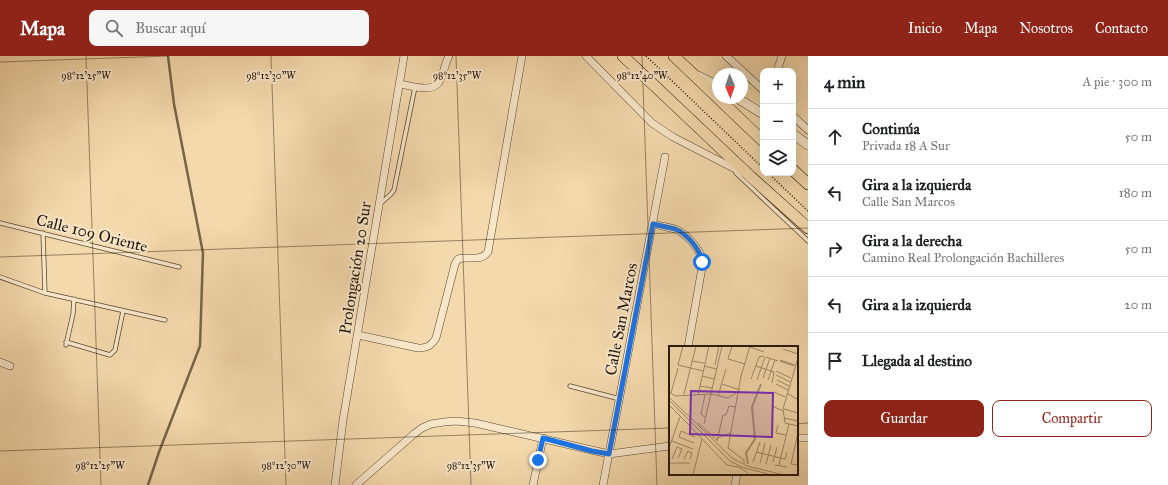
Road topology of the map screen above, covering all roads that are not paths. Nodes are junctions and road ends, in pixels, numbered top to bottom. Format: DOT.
graph roads {
  1 [pos="404,56"];
  2 [pos="449,56"];
  3 [pos="522,56"];
  4 [pos="586,56"];
  5 [pos="623,56"];
  6 [pos="674,56"];
  7 [pos="726,56"];
  8 [pos="782,56"];
  9 [pos="778,68"];
  10 [pos="690,71"];
  11 [pos="712,83"];
  12 [pos="400,84"];
  13 [pos="416,86"];
  14 [pos="760,87"];
  15 [pos="712,92"];
  16 [pos="724,104"];
  17 [pos="747,104"];
  18 [pos="760,112"];
  19 [pos="796,119"];
  20 [pos="808,130"];
  21 [pos="796,136"];
  22 [pos="762,140"];
  23 [pos="808,145"];
  24 [pos="666,157"];
  25 [pos="730,166"];
  26 [pos="796,173"];
  27 [pos="751,177"];
  28 [pos="808,184"];
  29 [pos="380,204"];
  30 [pos="0,223"];
  31 [pos="653,224"];
  32 [pos="808,228"];
  33 [pos="43,233"];
  34 [pos="808,241"];
  35 [pos="179,266"];
  36 [pos="0,277"];
  37 [pos="45,293"];
  38 [pos="74,299"];
  39 [pos="123,311"];
  40 [pos="165,320"];
  41 [pos="358,335"];
  42 [pos="688,346"];
  43 [pos="0,362"];
  44 [pos="10,366"];
  45 [pos="570,386"];
  46 [pos="620,399"];
  47 [pos="543,438"];
  48 [pos="669,446"];
  49 [pos="609,454"];
  50 [pos="737,475"];
  51 [pos="335,485"];
  52 [pos="356,485"];
  53 [pos="533,485"];
  54 [pos="603,485"];
  55 [pos="735,485"];
  1 -- 12 [label="street, Prolongación 20 Sur"];
  2 -- 13 [label="street"];
  3 -- 41 [label="street"];
  4 -- 25 [label="street"];
  5 -- 27 [label="highway"];
  6 -- 10 [label="highway"];
  7 -- 14 [label="street"];
  8 -- 9 [label="street"];
  10 -- 11 [label="street"];
  10 -- 15 [label="highway"];
  12 -- 13 [label="street"];
  12 -- 29 [label="street, Prolongación 20 Sur"];
  13 -- 29 [label="lane"];
  16 -- 22 [label="highway"];
  17 -- 18 [label="street"];
  19 -- 20 [label="street"];
  21 -- 23 [label="street"];
  24 -- 31 [label="street, Calle San Marcos"];
  25 -- 27 [label="street"];
  25 -- 34 [label="lane"];
  26 -- 28 [label="highway"];
  27 -- 32 [label="highway"];
  29 -- 41 [label="street, Prolongación 20 Sur"];
  30 -- 33 [label="lane, Calle 109 Oriente"];
  31 -- 42 [label="street"];
  31 -- 46 [label="street, Calle San Marcos"];
  33 -- 35 [label="lane, Calle 109 Oriente"];
  33 -- 37 [label="lane"];
  36 -- 37 [label="lane"];
  37 -- 38 [label="lane"];
  38 -- 39 [label="lane"];
  38 -- 39 [label="lane"];
  39 -- 40 [label="lane"];
  41 -- 51 [label="street, Prolongación 20 Sur"];
  43 -- 44 [label="street"];
  45 -- 46 [label="lane"];
  46 -- 49 [label="street, Calle San Marcos"];
  47 -- 49 [label="street"];
  47 -- 52 [label="street"];
  47 -- 53 [label="street"];
  48 -- 49 [label="street"];
  49 -- 54 [label="street, Calle San Marcos"];
  50 -- 55 [label="street"];
}
